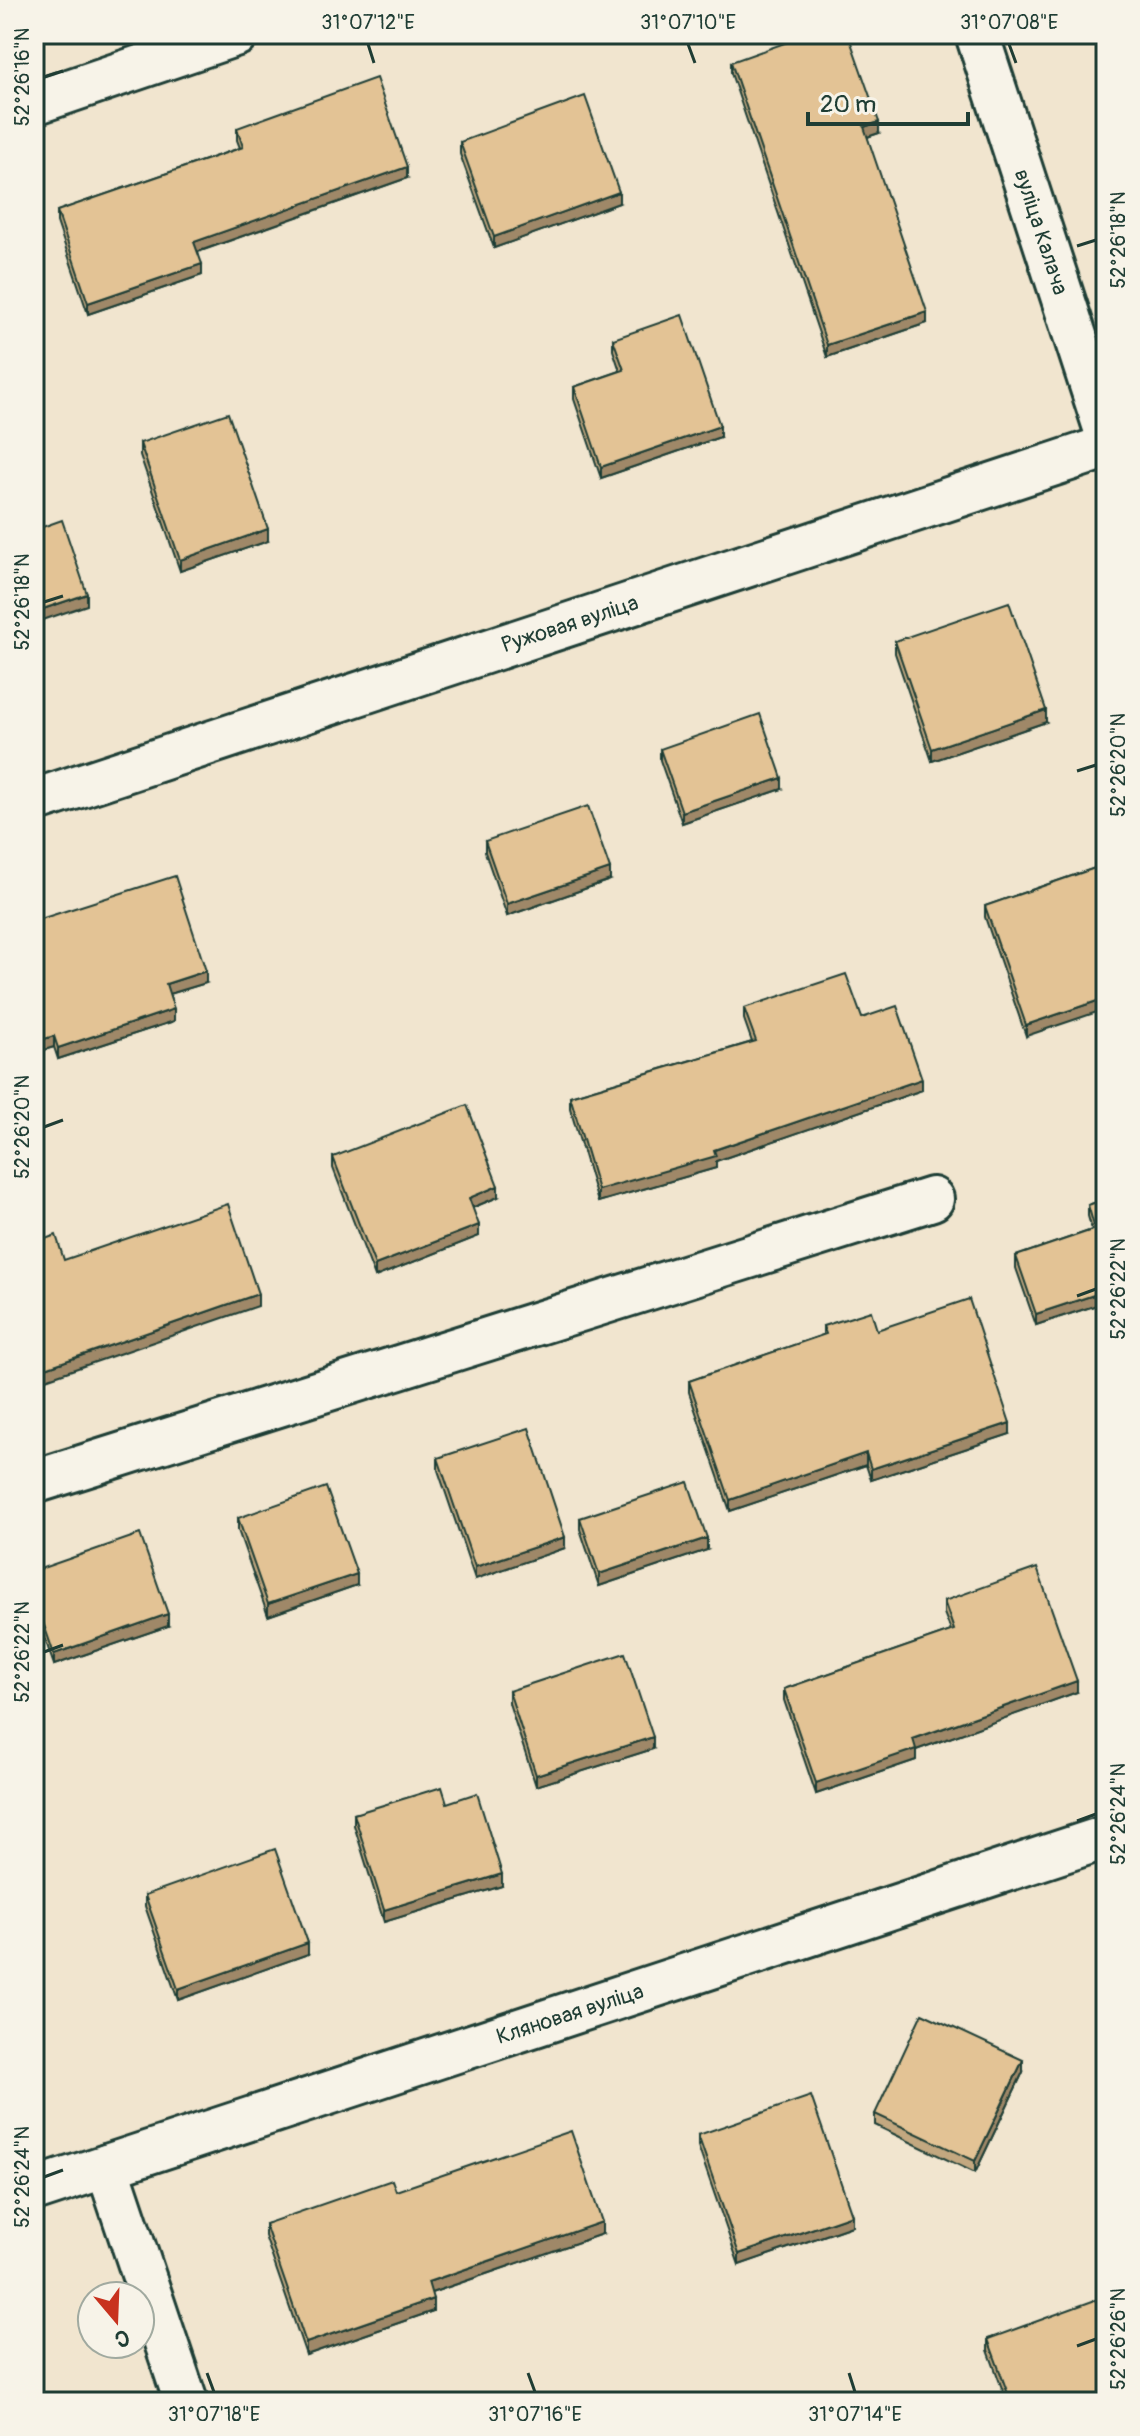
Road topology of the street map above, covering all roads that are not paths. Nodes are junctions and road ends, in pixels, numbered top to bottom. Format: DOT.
graph roads {
  1 [pos="237,34"];
  2 [pos="977,34"];
  3 [pos="34,103"];
  4 [pos="1106,431"];
  5 [pos="1106,447"];
  6 [pos="34,801"];
  7 [pos="932,1199"];
  8 [pos="34,1482"];
  9 [pos="1106,1837"];
  10 [pos="107,2166"];
  11 [pos="34,2190"];
  12 [pos="186,2402"];
  1 -- 3 [label="street"];
  2 -- 4 [label="street, вуліца Калача"];
  5 -- 6 [label="street, Ружовая вуліца"];
  7 -- 8 [label="street"];
  9 -- 10 [label="street, Кляновая вуліца"];
  10 -- 11 [label="street, Кляновая вуліца"];
  10 -- 12 [label="street"];
}
